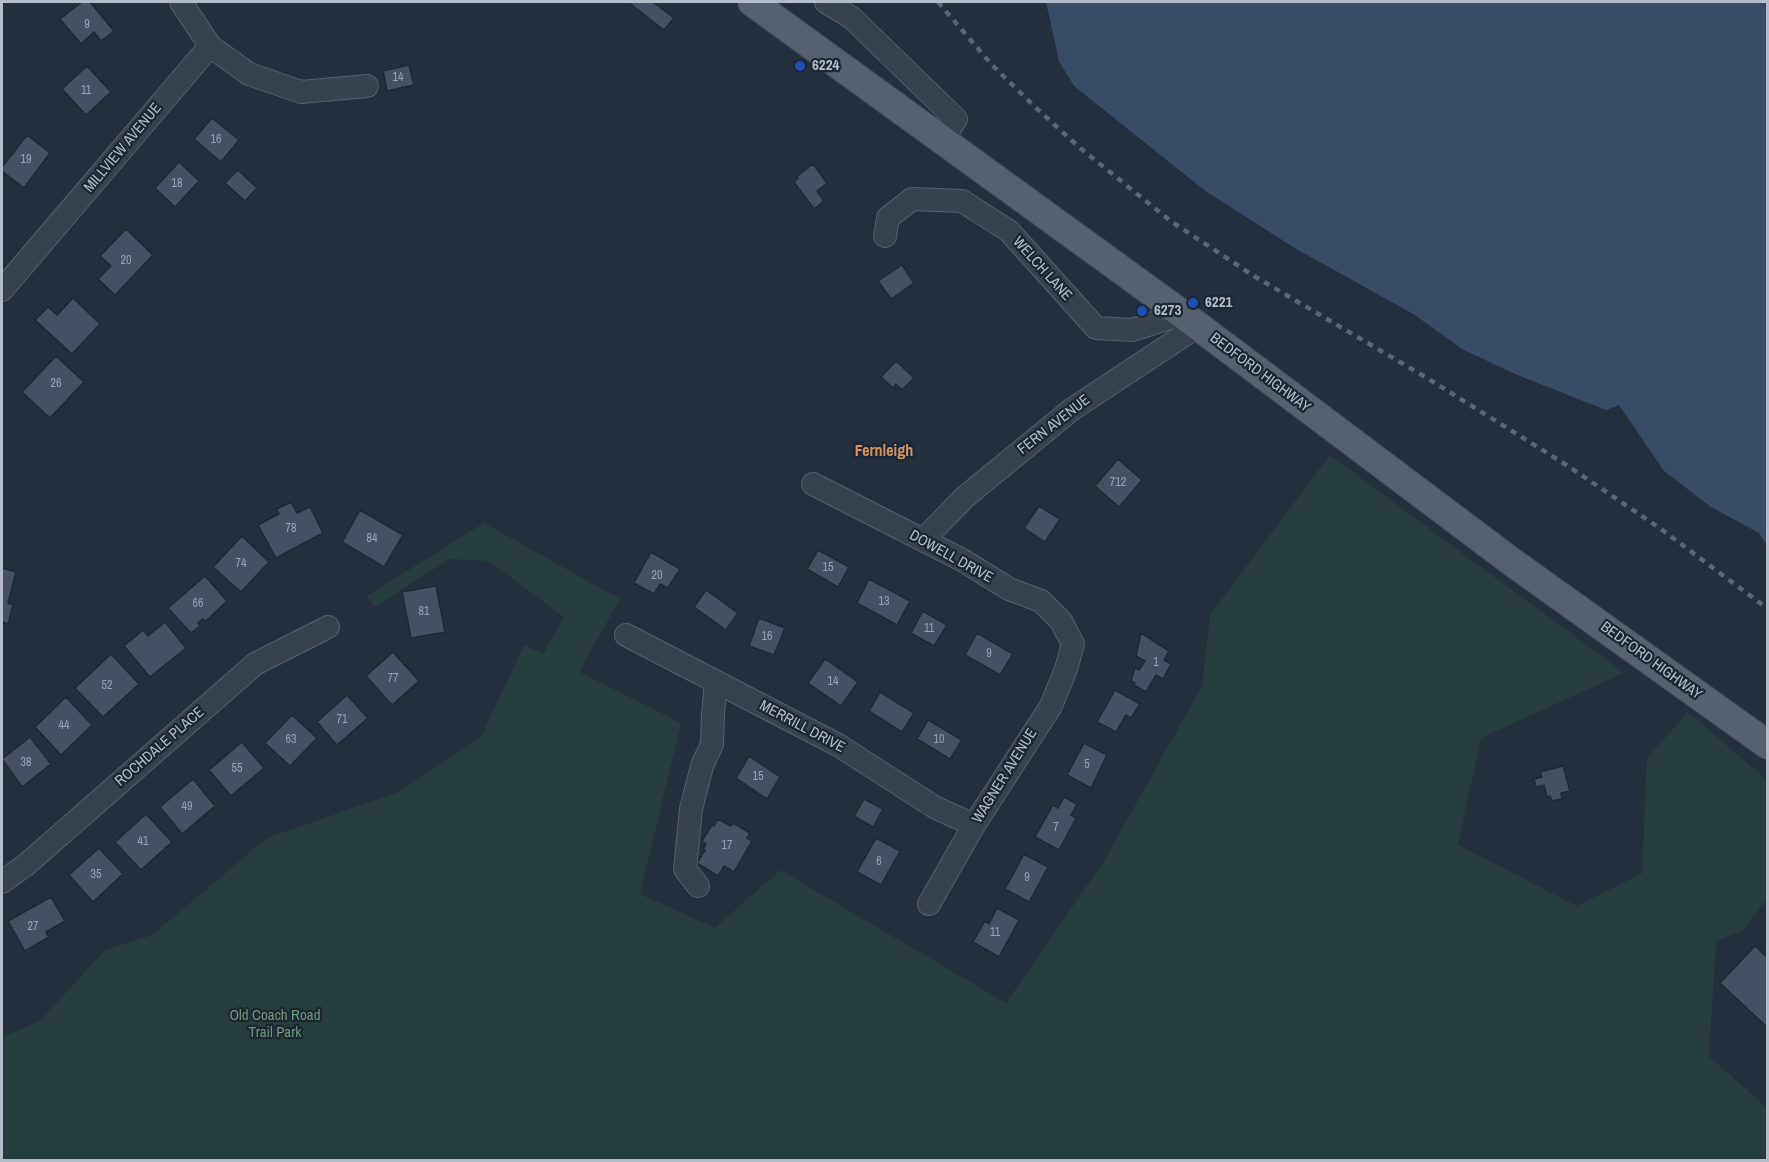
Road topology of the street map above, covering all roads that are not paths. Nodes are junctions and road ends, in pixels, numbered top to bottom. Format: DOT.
graph roads {
  1 [pos="181,2"];
  2 [pos="752,2"];
  3 [pos="826,2"];
  4 [pos="210,46"];
  5 [pos="367,86"];
  6 [pos="942,139"];
  7 [pos="885,236"];
  8 [pos="2,290"];
  9 [pos="1190,320"];
  10 [pos="813,484"];
  11 [pos="923,540"];
  12 [pos="328,627"];
  13 [pos="626,634"];
  14 [pos="1073,645"];
  15 [pos="716,683"];
  16 [pos="1767,745"];
  17 [pos="974,825"];
  18 [pos="2,882"];
  19 [pos="698,886"];
  20 [pos="929,904"];
  1 -- 4 [label="street"];
  2 -- 6 [label="main road, BEDFORD HIGHWAY"];
  3 -- 6 [label="street"];
  4 -- 5 [label="street"];
  4 -- 8 [label="street, MILLVIEW AVENUE"];
  6 -- 9 [label="main road, BEDFORD HIGHWAY"];
  7 -- 9 [label="street, WELCH LANE"];
  9 -- 11 [label="street, FERN AVENUE"];
  9 -- 16 [label="main road, BEDFORD HIGHWAY"];
  10 -- 11 [label="street, DOWELL DRIVE"];
  11 -- 14 [label="street, DOWELL DRIVE"];
  12 -- 18 [label="street, ROCHDALE PLACE"];
  13 -- 15 [label="street, MERRILL DRIVE"];
  14 -- 17 [label="street, WAGNER AVENUE"];
  15 -- 17 [label="street, MERRILL DRIVE"];
  15 -- 19 [label="street"];
  17 -- 20 [label="street, WAGNER AVENUE"];
}
